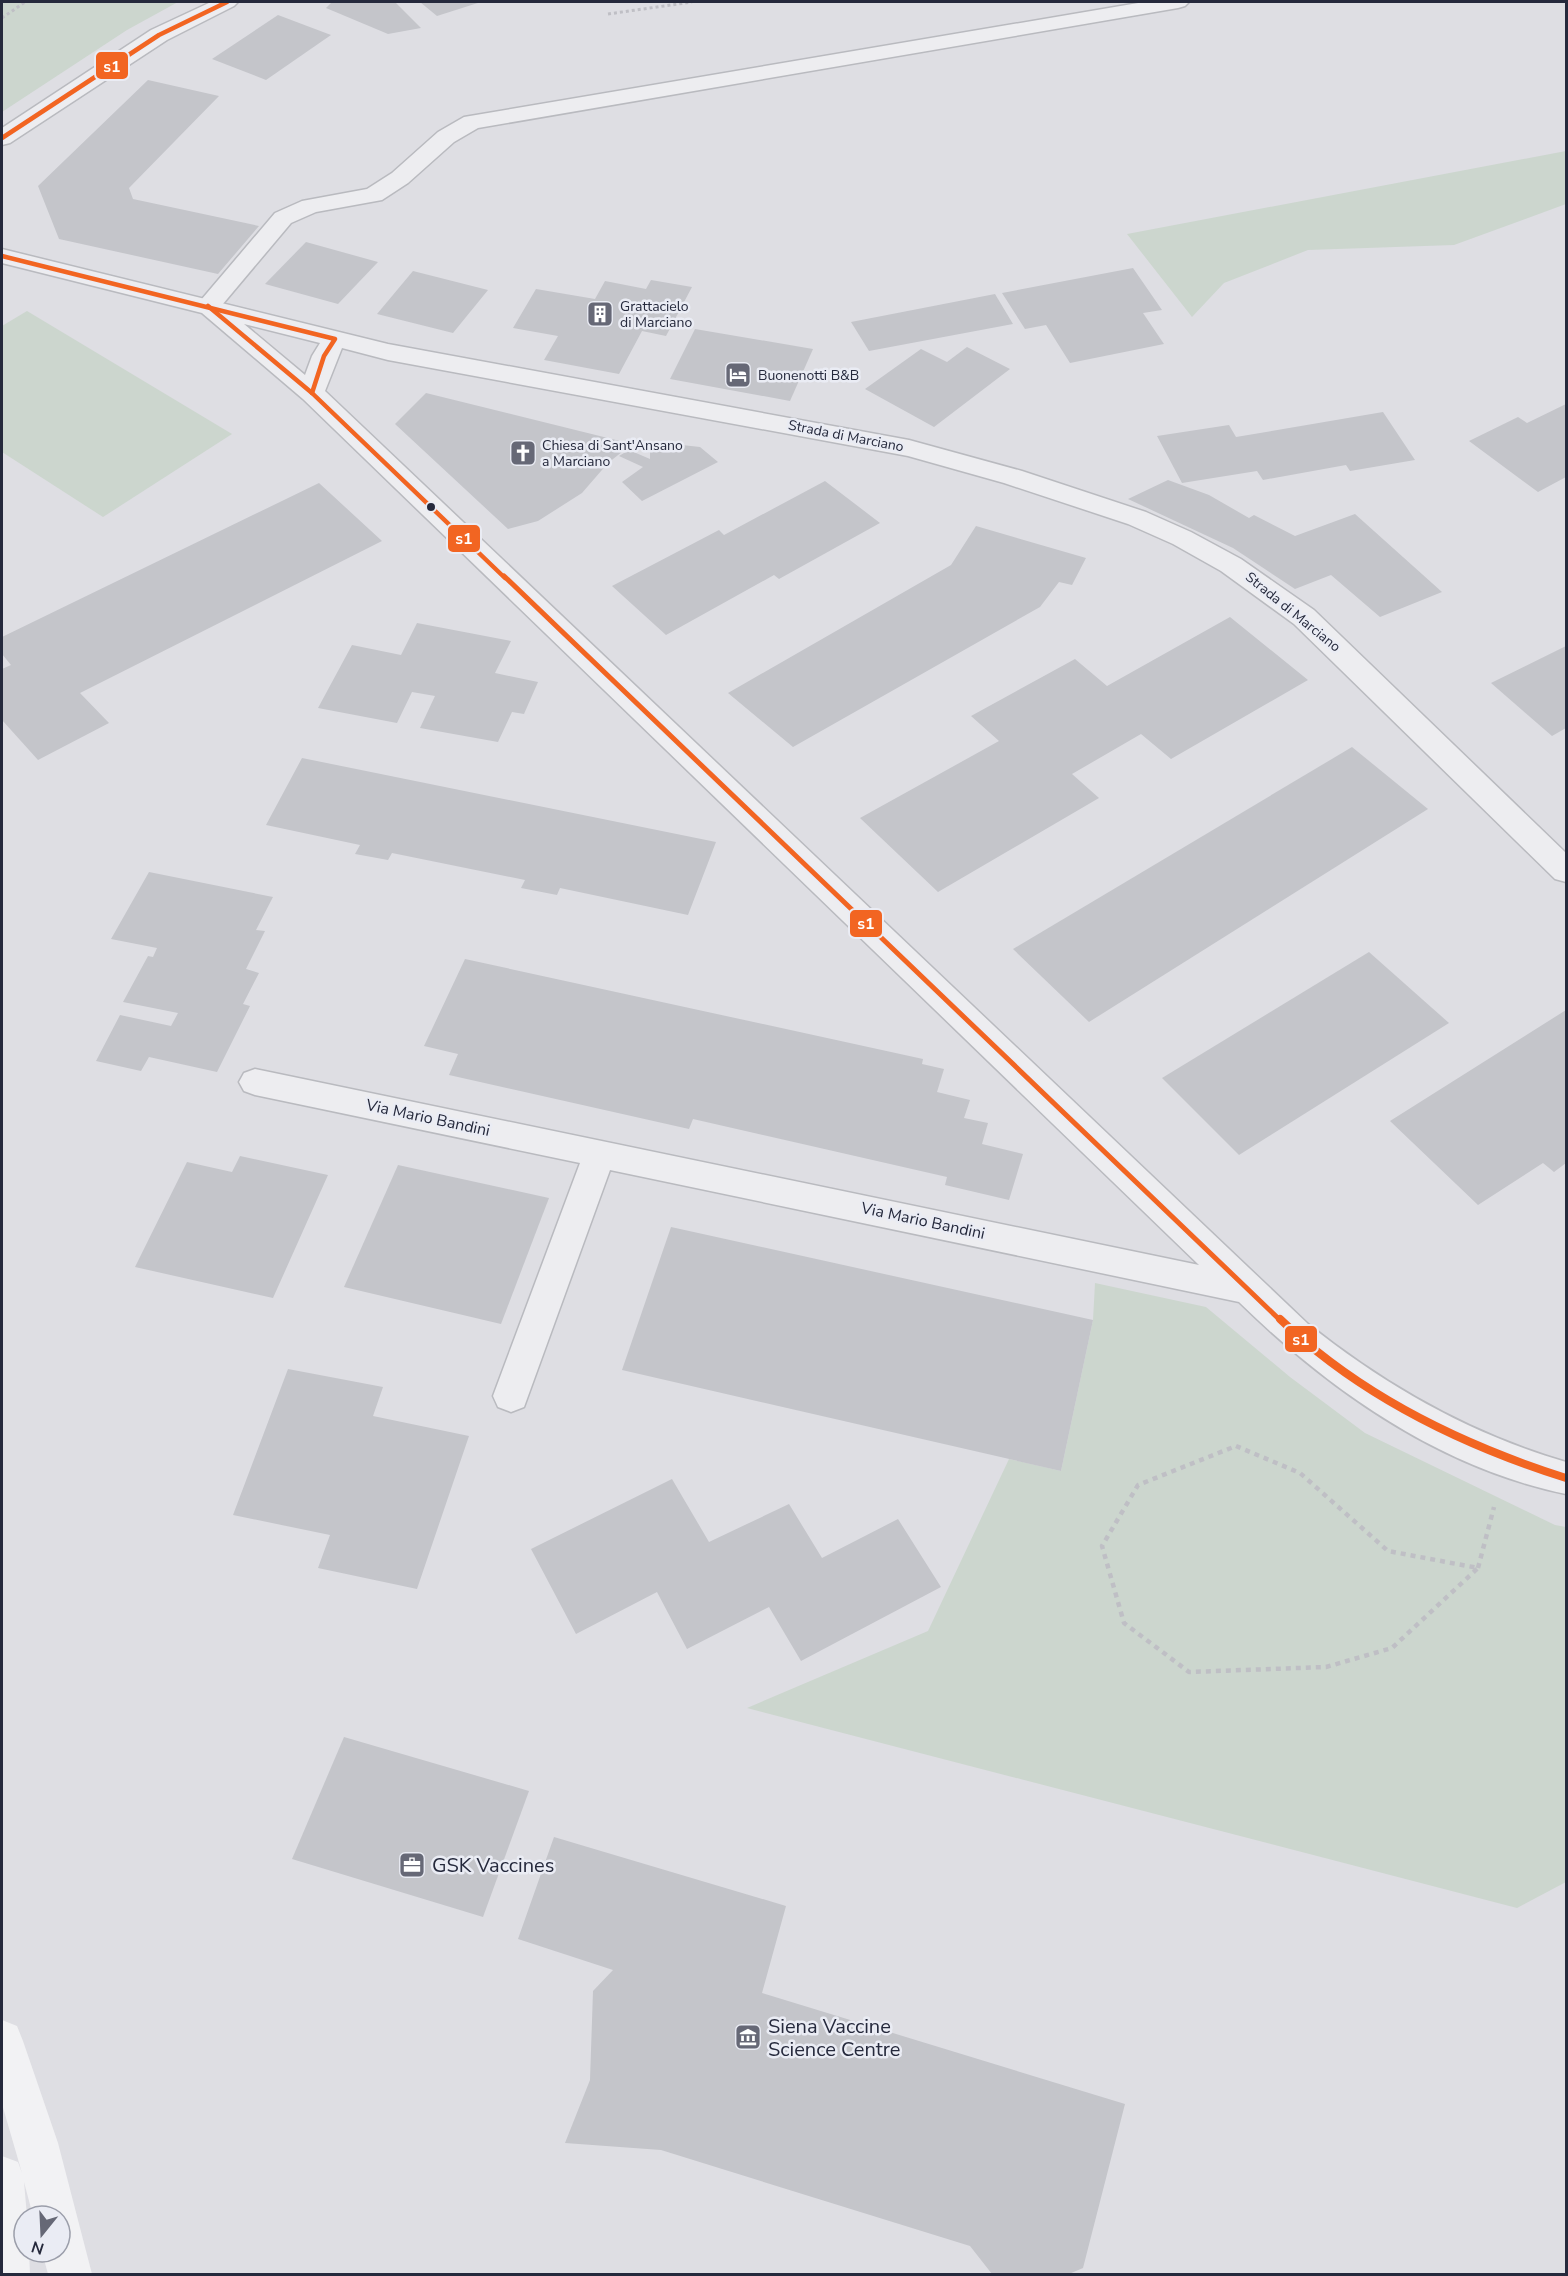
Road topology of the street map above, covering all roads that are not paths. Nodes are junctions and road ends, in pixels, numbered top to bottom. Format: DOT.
graph roads {
  1 [pos="227,2"];
  2 [pos="1178,2"];
  3 [pos="2,138"];
  4 [pos="2,256"];
  5 [pos="208,306"];
  6 [pos="334,339"];
  7 [pos="312,393"];
  8 [pos="1559,859"];
  9 [pos="255,1082"];
  10 [pos="600,1153"];
  11 [pos="1246,1288"];
  12 [pos="511,1396"];
  13 [pos="1566,1478"];
  14 [pos="2,2042"];
  15 [pos="2,2178"];
  16 [pos="52,2204"];
  17 [pos="8,2274"];
  1 -- 3 [label="street"];
  2 -- 5 [label="street"];
  4 -- 5 [label="street, Strada di Marciano"];
  5 -- 6 [label="street, Strada di Marciano"];
  5 -- 7 [label="street"];
  6 -- 7 [label="street"];
  6 -- 8 [label="street, Strada di Marciano"];
  7 -- 11 [label="street"];
  9 -- 10 [label="street, Via Mario Bandini"];
  10 -- 11 [label="street, Via Mario Bandini"];
  10 -- 12 [label="street"];
  11 -- 13 [label="street"];
  14 -- 16 [label="main road"];
  15 -- 17 [label="main road"];
}
